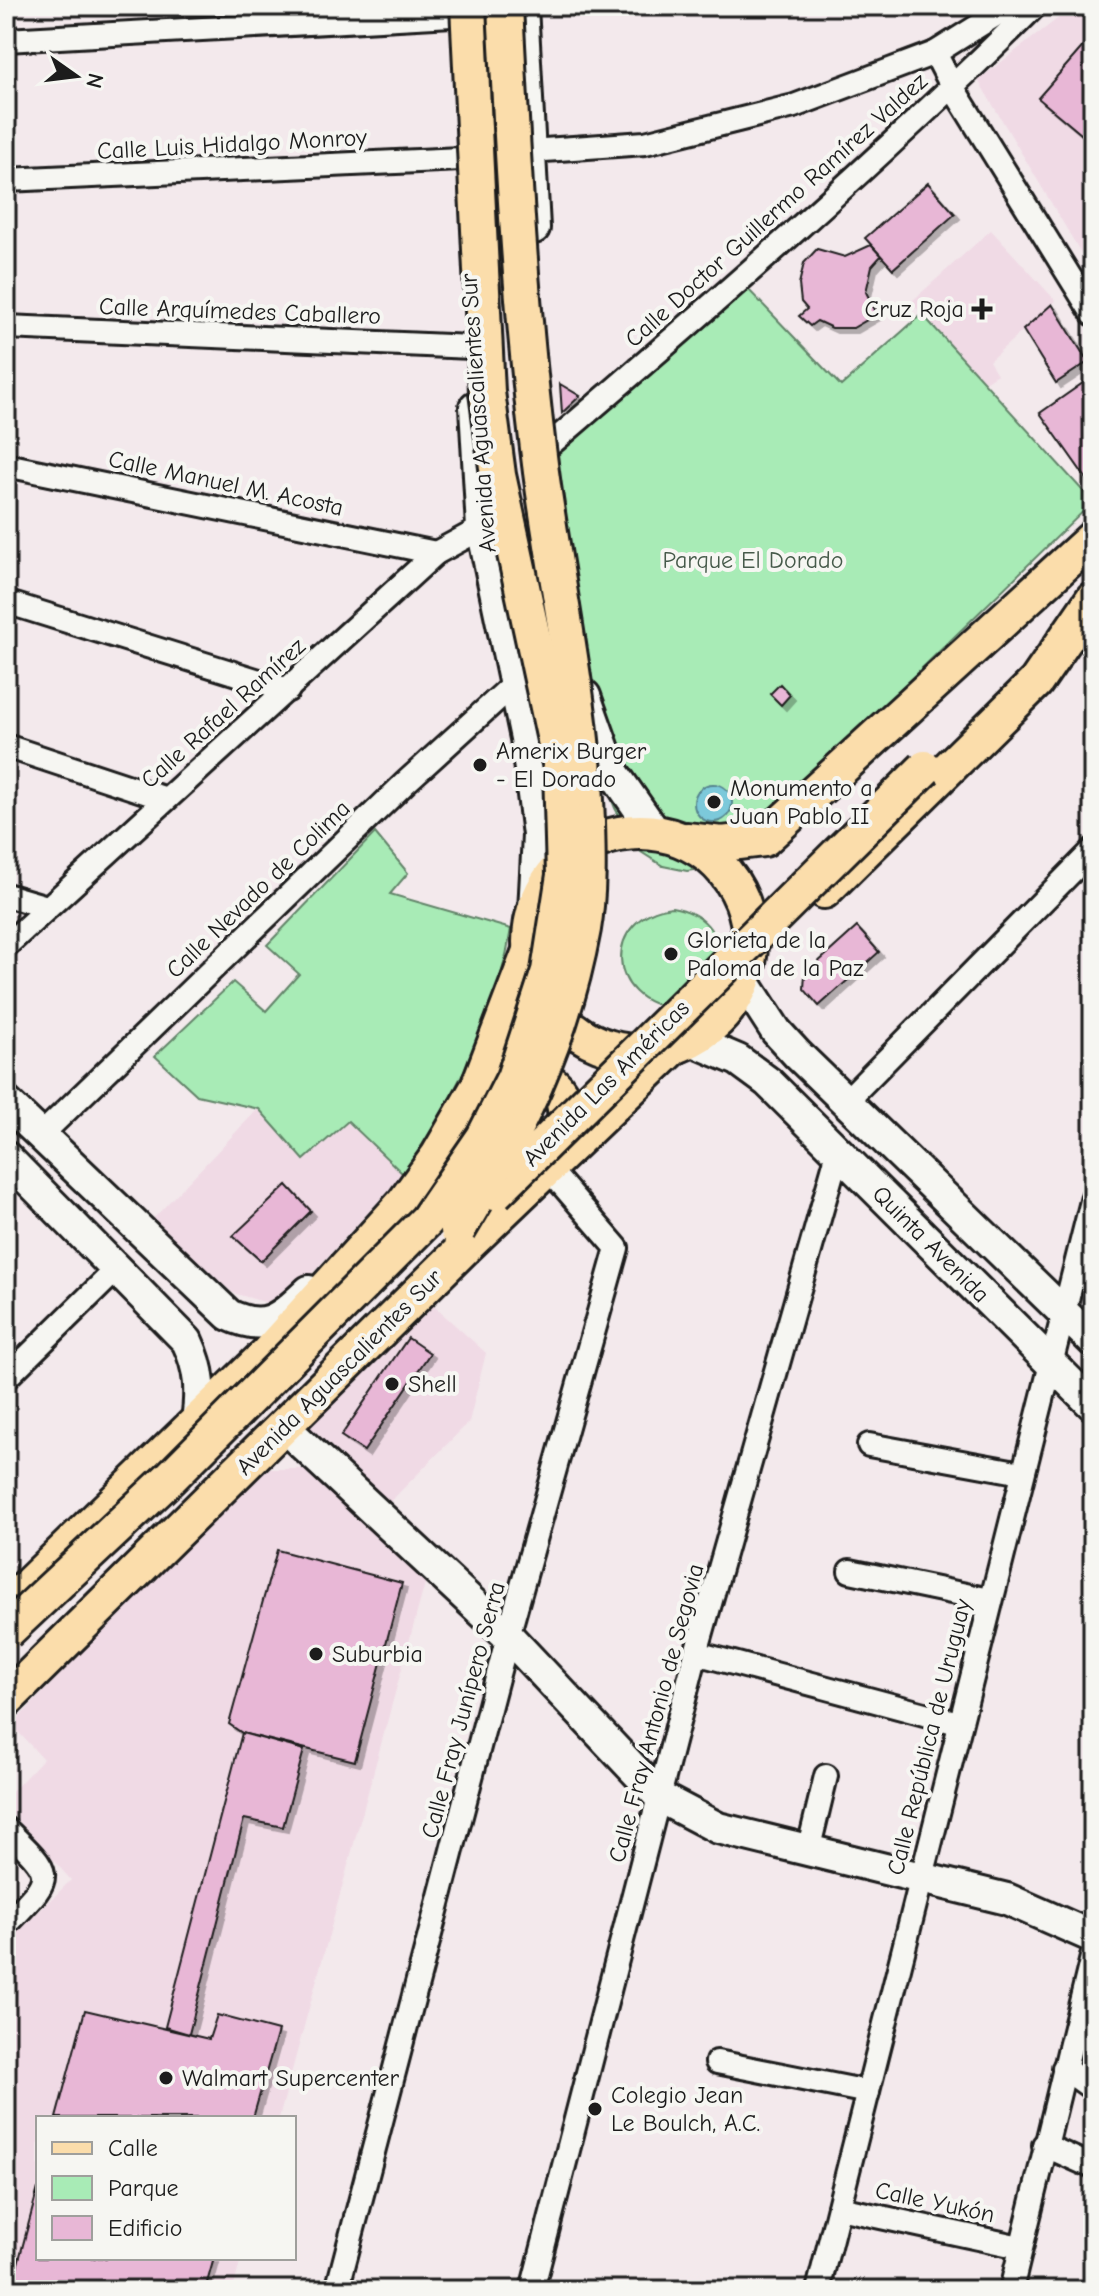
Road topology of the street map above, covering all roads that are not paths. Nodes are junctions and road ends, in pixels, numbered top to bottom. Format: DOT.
graph roads {
  1 [pos="505,6"];
  2 [pos="522,6"];
  3 [pos="1010,6"];
  4 [pos="1035,6"];
  5 [pos="457,9"];
  6 [pos="6,40"];
  7 [pos="935,53"];
  8 [pos="953,88"];
  9 [pos="530,151"];
  10 [pos="461,159"];
  11 [pos="6,180"];
  12 [pos="1093,314"];
  13 [pos="6,327"];
  14 [pos="472,347"];
  15 [pos="546,448"];
  16 [pos="6,465"];
  17 [pos="482,528"];
  18 [pos="1093,538"];
  19 [pos="436,553"];
  20 [pos="1093,597"];
  21 [pos="6,602"];
  22 [pos="514,684"];
  23 [pos="288,690"];
  24 [pos="6,746"];
  25 [pos="166,799"];
  26 [pos="670,836"];
  27 [pos="1093,850"];
  28 [pos="6,895"];
  29 [pos="47,907"];
  30 [pos="534,911"];
  31 [pos="6,946"];
  32 [pos="530,951"];
  33 [pos="746,971"];
  34 [pos="683,1043"];
  35 [pos="478,1087"];
  36 [pos="846,1101"];
  37 [pos="6,1102"];
  38 [pos="41,1135"];
  39 [pos="838,1152"];
  40 [pos="547,1167"];
  41 [pos="10,1169"];
  42 [pos="1093,1197"];
  43 [pos="458,1230"];
  44 [pos="368,1241"];
  45 [pos="118,1268"];
  46 [pos="202,1289"];
  47 [pos="1063,1310"];
  48 [pos="174,1326"];
  49 [pos="1093,1341"];
  50 [pos="1051,1363"];
  51 [pos="6,1378"];
  52 [pos="1093,1405"];
  53 [pos="197,1422"];
  54 [pos="284,1427"];
  55 [pos="869,1445"];
  56 [pos="1022,1473"];
  57 [pos="850,1571"];
  58 [pos="990,1600"];
  59 [pos="6,1607"];
  60 [pos="6,1632"];
  61 [pos="508,1636"];
  62 [pos="696,1653"];
  63 [pos="6,1670"];
  64 [pos="6,1700"];
  65 [pos="958,1723"];
  66 [pos="826,1776"];
  67 [pos="661,1798"];
  68 [pos="6,1829"];
  69 [pos="808,1851"];
  70 [pos="920,1878"];
  71 [pos="6,1925"];
  72 [pos="1093,1937"];
  73 [pos="1093,1953"];
  74 [pos="717,2062"];
  75 [pos="1064,2068"];
  76 [pos="1093,2089"];
  77 [pos="868,2092"];
  78 [pos="1044,2145"];
  79 [pos="1093,2167"];
  80 [pos="839,2208"];
  81 [pos="1020,2247"];
  82 [pos="337,2290"];
  83 [pos="532,2290"];
  84 [pos="818,2290"];
  85 [pos="1011,2290"];
  1 -- 43 [label="main road, Avenida Aguascalientes Sur, bridge"];
  2 -- 9 [label="street, Avenida Aguascalientes Sur"];
  3 -- 7 [label="street"];
  4 -- 8 [label="street, Calle Doctor Guillermo Ramírez Valdez"];
  5 -- 6 [label="street"];
  5 -- 10 [label="street, Avenida Aguascalientes Sur"];
  5 -- 60 [label="main road, Avenida Aguascalientes Sur, bridge"];
  7 -- 8 [label="street"];
  7 -- 9 [label="street"];
  8 -- 12 [label="street"];
  8 -- 15 [label="street, Calle Doctor Guillermo Ramírez Valdez"];
  9 -- 15 [label="street, Avenida Aguascalientes Sur"];
  10 -- 11 [label="street, Calle Luis Hidalgo Monroy"];
  10 -- 14 [label="street, Avenida Aguascalientes Sur"];
  13 -- 14 [label="street, Calle Arquímedes Caballero"];
  14 -- 17 [label="street, Avenida Aguascalientes Sur"];
  15 -- 26 [label="street, Avenida Aguascalientes Sur"];
  16 -- 19 [label="street, Calle Manuel M. Acosta"];
  17 -- 19 [label="street, Calle Rafael Ramírez"];
  17 -- 22 [label="street, Avenida Aguascalientes Sur"];
  18 -- 26 [label="main road, Avenida Aguascalientes Sur"];
  19 -- 23 [label="street, Calle Rafael Ramírez"];
  20 -- 33 [label="main road, Avenida Aguascalientes Sur"];
  20 -- 43 [label="main road, Avenida Las Américas, bridge"];
  21 -- 23 [label="street"];
  22 -- 30 [label="street, Avenida Aguascalientes Sur"];
  22 -- 38 [label="street, Calle Nevado de Colima"];
  23 -- 25 [label="street, Calle Rafael Ramírez"];
  24 -- 25 [label="street"];
  25 -- 29 [label="street, Calle Rafael Ramírez"];
  26 -- 30 [label="main road, Avenida Aguascalientes Sur"];
  26 -- 33 [label="main road, Avenida Aguascalientes Sur"];
  27 -- 36 [label="street"];
  28 -- 29 [label="street"];
  29 -- 31 [label="street, Calle Rafael Ramírez"];
  30 -- 32 [label="main road, Avenida Aguascalientes Sur"];
  32 -- 34 [label="main road, Avenida Aguascalientes Sur"];
  32 -- 35 [label="main road"];
  33 -- 34 [label="main road, Avenida Aguascalientes Sur"];
  33 -- 36 [label="street, Quinta Avenida"];
  34 -- 39 [label="street, Quinta Avenida"];
  34 -- 40 [label="main road, Avenida Aguascalientes Sur"];
  35 -- 40 [label="main road"];
  35 -- 44 [label="main road"];
  36 -- 47 [label="street, Quinta Avenida"];
  37 -- 38 [label="street"];
  38 -- 46 [label="street"];
  39 -- 50 [label="street, Quinta Avenida"];
  39 -- 62 [label="street, Calle Fray Antonio de Segovia"];
  40 -- 54 [label="main road, Avenida Aguascalientes Sur"];
  40 -- 61 [label="street, Calle Fray Junípero Serra"];
  41 -- 45 [label="street"];
  42 -- 47 [label="street, Calle República de Uruguay"];
  43 -- 63 [label="main road, Avenida Aguascalientes Sur"];
  44 -- 46 [label="street"];
  44 -- 53 [label="main road"];
  45 -- 48 [label="street"];
  45 -- 51 [label="street"];
  46 -- 48 [label="street"];
  47 -- 49 [label="street, Quinta Avenida"];
  47 -- 50 [label="street, Calle República de Uruguay"];
  48 -- 53 [label="street"];
  50 -- 52 [label="street, Quinta Avenida"];
  50 -- 56 [label="street, Calle República de Uruguay"];
  53 -- 59 [label="main road"];
  54 -- 61 [label="street"];
  54 -- 64 [label="main road, Avenida Aguascalientes Sur"];
  55 -- 56 [label="street"];
  56 -- 58 [label="street, Calle República de Uruguay"];
  57 -- 58 [label="street"];
  58 -- 65 [label="street, Calle República de Uruguay"];
  61 -- 67 [label="street"];
  61 -- 82 [label="street, Calle Fray Junípero Serra"];
  62 -- 65 [label="street"];
  62 -- 67 [label="street, Calle Fray Antonio de Segovia"];
  65 -- 70 [label="street, Calle República de Uruguay"];
  66 -- 69 [label="street"];
  67 -- 69 [label="street"];
  67 -- 83 [label="street, Calle Fray Antonio de Segovia"];
  68 -- 71 [label="street"];
  69 -- 70 [label="street"];
  70 -- 72 [label="street"];
  70 -- 77 [label="street, Calle República de Uruguay"];
  73 -- 75 [label="street"];
  74 -- 77 [label="street"];
  75 -- 76 [label="street"];
  75 -- 78 [label="street"];
  77 -- 80 [label="street, Calle República de Uruguay"];
  78 -- 79 [label="street"];
  78 -- 81 [label="street"];
  80 -- 81 [label="street, Calle Yukón"];
  80 -- 84 [label="street, Calle República de Uruguay"];
  81 -- 85 [label="street"];
}
